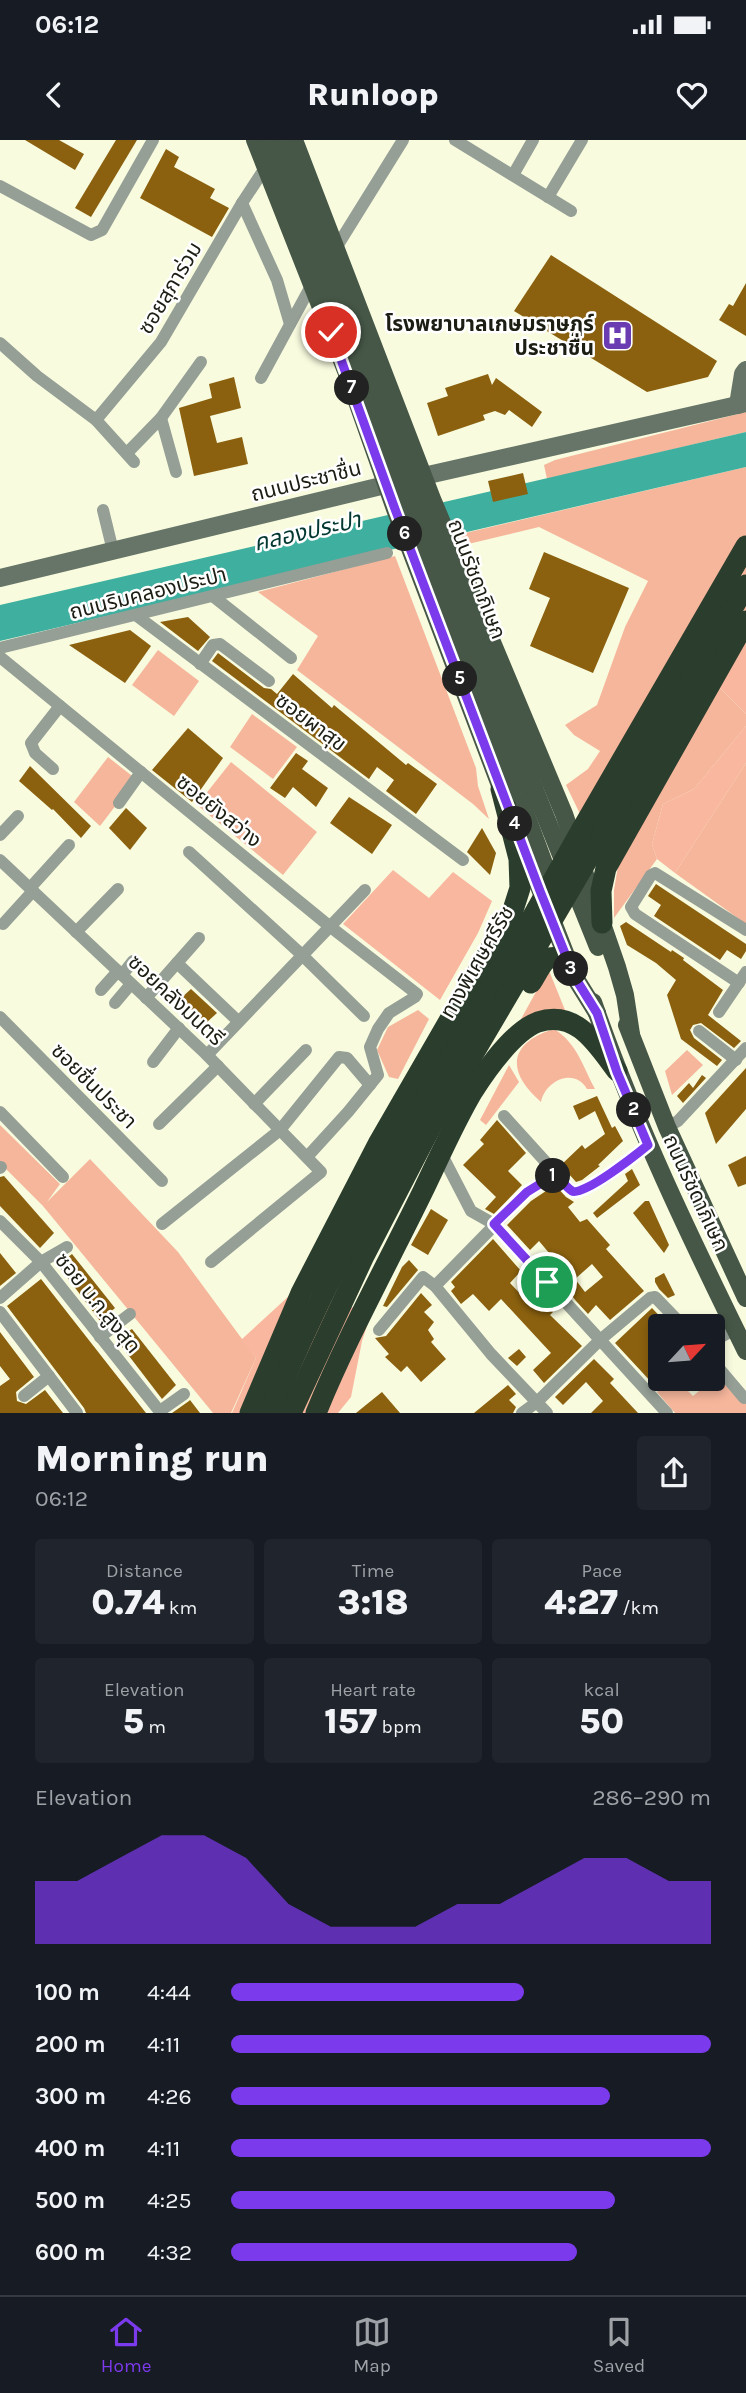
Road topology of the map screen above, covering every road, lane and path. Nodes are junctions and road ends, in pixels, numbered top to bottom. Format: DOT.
graph roads {
  1 [pos="153,140"];
  2 [pos="255,140"];
  3 [pos="268,140"];
  4 [pos="282,140"];
  5 [pos="294,140"];
  6 [pos="403,140"];
  7 [pos="455,140"];
  8 [pos="533,140"];
  9 [pos="582,140"];
  10 [pos="265,168"];
  11 [pos="513,175"];
  12 [pos="0,186"];
  13 [pos="548,197"];
  14 [pos="242,203"];
  15 [pos="571,211"];
  16 [pos="336,248"];
  17 [pos="312,284"];
  18 [pos="364,323"];
  19 [pos="290,324"];
  20 [pos="331,332"];
  21 [pos="0,343"];
  22 [pos="201,362"];
  23 [pos="746,370"];
  24 [pos="261,378"];
  25 [pos="742,404"];
  26 [pos="161,418"];
  27 [pos="96,420"];
  28 [pos="176,472"];
  29 [pos="423,477"];
  30 [pos="387,485"];
  31 [pos="103,510"];
  32 [pos="746,546"];
  33 [pos="113,551"];
  34 [pos="387,554"];
  35 [pos="0,578"];
  36 [pos="746,585"];
  37 [pos="214,597"];
  38 [pos="473,600"];
  39 [pos="137,616"];
  40 [pos="438,620"];
  41 [pos="746,621"];
  42 [pos="0,648"];
  43 [pos="0,658"];
  44 [pos="291,659"];
  45 [pos="200,663"];
  46 [pos="269,681"];
  47 [pos="60,706"];
  48 [pos="53,769"];
  49 [pos="141,772"];
  50 [pos="518,790"];
  51 [pos="119,803"];
  52 [pos="18,816"];
  53 [pos="0,835"];
  54 [pos="69,845"];
  55 [pos="189,852"];
  56 [pos="0,860"];
  57 [pos="463,860"];
  58 [pos="118,889"];
  59 [pos="31,890"];
  60 [pos="365,890"];
  61 [pos="602,923"];
  62 [pos="3,924"];
  63 [pos="328,925"];
  64 [pos="746,930"];
  65 [pos="76,932"];
  66 [pos="199,938"];
  67 [pos="301,954"];
  68 [pos="133,961"];
  69 [pos="177,963"];
  70 [pos="569,964"];
  71 [pos="124,976"];
  72 [pos="743,977"];
  73 [pos="101,990"];
  74 [pos="146,998"];
  75 [pos="115,1003"];
  76 [pos="719,1012"];
  77 [pos="597,1013"];
  78 [pos="364,1016"];
  79 [pos="0,1017"];
  80 [pos="238,1021"];
  81 [pos="179,1028"];
  82 [pos="699,1031"];
  83 [pos="631,1034"];
  84 [pos="746,1048"];
  85 [pos="306,1050"];
  86 [pos="207,1055"];
  87 [pos="736,1060"];
  88 [pos="153,1062"];
  89 [pos="218,1066"];
  90 [pos="617,1072"];
  91 [pos="370,1084"];
  92 [pos="474,1089"];
  93 [pos="254,1104"];
  94 [pos="0,1112"];
  95 [pos="505,1116"];
  96 [pos="159,1124"];
  97 [pos="667,1127"];
  98 [pos="280,1130"];
  99 [pos="648,1145"];
  100 [pos="441,1153"];
  101 [pos="307,1157"];
  102 [pos="556,1174"];
  103 [pos="63,1177"];
  104 [pos="162,1181"];
  105 [pos="0,1221"];
  106 [pos="162,1224"];
  107 [pos="494,1224"];
  108 [pos="68,1247"];
  109 [pos="41,1262"];
  110 [pos="211,1262"];
  111 [pos="435,1286"];
  112 [pos="746,1297"];
  113 [pos="0,1298"];
  114 [pos="0,1312"];
  115 [pos="130,1314"];
  116 [pos="672,1314"];
  117 [pos="735,1329"];
  118 [pos="379,1330"];
  119 [pos="725,1335"];
  120 [pos="100,1337"];
  121 [pos="600,1340"];
  122 [pos="746,1351"];
  123 [pos="725,1375"];
  124 [pos="50,1376"];
  125 [pos="184,1394"];
  126 [pos="24,1396"];
  127 [pos="744,1398"];
  128 [pos="537,1402"];
  129 [pos="160,1412"];
  130 [pos="77,1413"];
  131 [pos="250,1413"];
  132 [pos="270,1413"];
  133 [pos="291,1413"];
  134 [pos="316,1413"];
  135 [pos="522,1413"];
  136 [pos="547,1413"];
  137 [pos="667,1413"];
  1 -- 12 [label="street"];
  2 -- 10 [label="main road, ถนนรัชดาภิเษก"];
  3 -- 50 [label="main road, ถนนรัชดาภิเษก, bridge"];
  4 -- 50 [label="main road, ถนนรัชดาภิเษก, bridge"];
  5 -- 16 [label="main road, ถนนรัชดาภิเษก"];
  6 -- 16 [label="street"];
  7 -- 11 [label="street"];
  8 -- 11 [label="street"];
  9 -- 13 [label="street"];
  10 -- 14 [label="street, ซอยสุภาร่วม"];
  10 -- 17 [label="main road, ถนนรัชดาภิเษก"];
  11 -- 13 [label="street"];
  13 -- 15 [label="street"];
  14 -- 19 [label="street"];
  14 -- 27 [label="street, ซอยสุภาร่วม"];
  16 -- 18 [label="main road, ถนนรัชดาภิเษก"];
  17 -- 19 [label="street"];
  17 -- 20 [label="main road, ถนนรัชดาภิเษก"];
  18 -- 20 [label="main road"];
  18 -- 29 [label="main road, ถนนรัชดาภิเษก"];
  19 -- 24 [label="street"];
  20 -- 30 [label="main road, ถนนรัชดาภิเษก"];
  21 -- 27 [label="street"];
  22 -- 26 [label="street"];
  23 -- 25 [label="main road"];
  25 -- 29 [label="main road, ถนนประชาชื่น"];
  26 -- 27 [label="street"];
  26 -- 28 [label="street"];
  29 -- 30 [label="main road, ถนนประชาชื่น"];
  29 -- 38 [label="main road, ถนนรัชดาภิเษก"];
  30 -- 33 [label="main road, ถนนประชาชื่น"];
  30 -- 40 [label="main road, ถนนรัชดาภิเษก"];
  31 -- 33 [label="street"];
  32 -- 132 [label="highway, ทางพิเศษศรีรัช, bridge"];
  33 -- 35 [label="main road, ถนนประชาชื่น"];
  34 -- 37 [label="street, ถนนริมคลองประปา"];
  36 -- 133 [label="highway, ทางพิเศษศรีรัช, bridge"];
  37 -- 39 [label="street, ถนนริมคลองประปา"];
  37 -- 44 [label="street"];
  38 -- 40 [label="main road"];
  38 -- 61 [label="main road, ถนนรัชดาภิเษก"];
  39 -- 42 [label="street, ถนนริมคลองประปา"];
  39 -- 45 [label="street, ซอยผาสุข"];
  40 -- 50 [label="main road, ถนนรัชดาภิเษก"];
  41 -- 61 [label="highway"];
  43 -- 47 [label="street, ซอยยังสว่าง"];
  45 -- 46 [label="street"];
  45 -- 57 [label="street, ซอยผาสุข"];
  47 -- 48 [label="street"];
  47 -- 49 [label="street, ซอยยังสว่าง"];
  49 -- 51 [label="street"];
  49 -- 63 [label="street, ซอยยังสว่าง"];
  50 -- 70 [label="main road, ถนนรัชดาภิเษก"];
  50 -- 77 [label="main road, ถนนรัชดาภิเษก"];
  50 -- 83 [label="main road, ถนนรัชดาภิเษก"];
  50 -- 131 [label="highway"];
  52 -- 53 [label="street"];
  54 -- 59 [label="street"];
  55 -- 67 [label="street"];
  56 -- 59 [label="street, ซอยคลังมนตรี"];
  58 -- 65 [label="street"];
  59 -- 62 [label="street"];
  59 -- 65 [label="street, ซอยคลังมนตรี"];
  60 -- 63 [label="street"];
  61 -- 83 [label="main road, ถนนรัชดาภิเษก"];
  63 -- 67 [label="street"];
  63 -- 91 [label="street, ซอยยังสว่าง"];
  64 -- 72 [label="street"];
  65 -- 71 [label="street, ซอยคลังมนตรี"];
  66 -- 69 [label="street"];
  67 -- 78 [label="street"];
  67 -- 80 [label="street"];
  68 -- 71 [label="street"];
  69 -- 74 [label="street"];
  69 -- 80 [label="street"];
  70 -- 77 [label="main road, ถนนรัชดาภิเษก"];
  70 -- 92 [label="highway"];
  71 -- 73 [label="street"];
  71 -- 74 [label="street, ซอยคลังมนตรี"];
  71 -- 75 [label="street"];
  72 -- 76 [label="street"];
  74 -- 81 [label="street, ซอยคลังมนตรี"];
  77 -- 90 [label="main road, ถนนรัชดาภิเษก"];
  79 -- 104 [label="street, ซอยชื่นประชา"];
  80 -- 86 [label="street"];
  81 -- 86 [label="street, ซอยคลังมนตรี"];
  81 -- 88 [label="street"];
  82 -- 87 [label="street"];
  83 -- 97 [label="main road, ถนนรัชดาภิเษก"];
  84 -- 87 [label="street"];
  85 -- 93 [label="street"];
  86 -- 89 [label="street, ซอยคลังมนตรี"];
  87 -- 97 [label="street"];
  89 -- 93 [label="street, ซอยคลังมนตรี"];
  89 -- 96 [label="street"];
  90 -- 92 [label="highway"];
  90 -- 99 [label="main road, ถนนรัชดาภิเษก"];
  91 -- 98 [label="street"];
  91 -- 101 [label="street"];
  92 -- 100 [label="highway"];
  93 -- 98 [label="street, ซอยคลังมนตรี"];
  94 -- 103 [label="street"];
  95 -- 102 [label="street"];
  97 -- 112 [label="main road, ถนนรัชดาภิเษก"];
  98 -- 101 [label="street, ซอยคลังมนตรี"];
  98 -- 106 [label="street"];
  99 -- 102 [label="street"];
  99 -- 117 [label="main road, ถนนรัชดาภิเษก"];
  100 -- 107 [label="street"];
  100 -- 134 [label="highway"];
  101 -- 110 [label="street, ซอยคลังมนตรี"];
  102 -- 107 [label="street"];
  105 -- 109 [label="street, ซอย บ.ก.สูงสุด"];
  107 -- 111 [label="street"];
  107 -- 121 [label="street"];
  108 -- 109 [label="street"];
  109 -- 113 [label="street"];
  109 -- 120 [label="street, ซอย บ.ก.สูงสุด"];
  111 -- 118 [label="street"];
  111 -- 128 [label="street"];
  114 -- 124 [label="street"];
  115 -- 120 [label="street"];
  116 -- 121 [label="street"];
  117 -- 119 [label="street"];
  117 -- 122 [label="main road, ถนนรัชดาภิเษก"];
  120 -- 129 [label="street, ซอย บ.ก.สูงสุด"];
  121 -- 128 [label="street"];
  121 -- 137 [label="street"];
  123 -- 127 [label="street"];
  124 -- 126 [label="street"];
  124 -- 130 [label="street"];
  125 -- 129 [label="street"];
  128 -- 135 [label="street"];
  128 -- 136 [label="street"];
}
